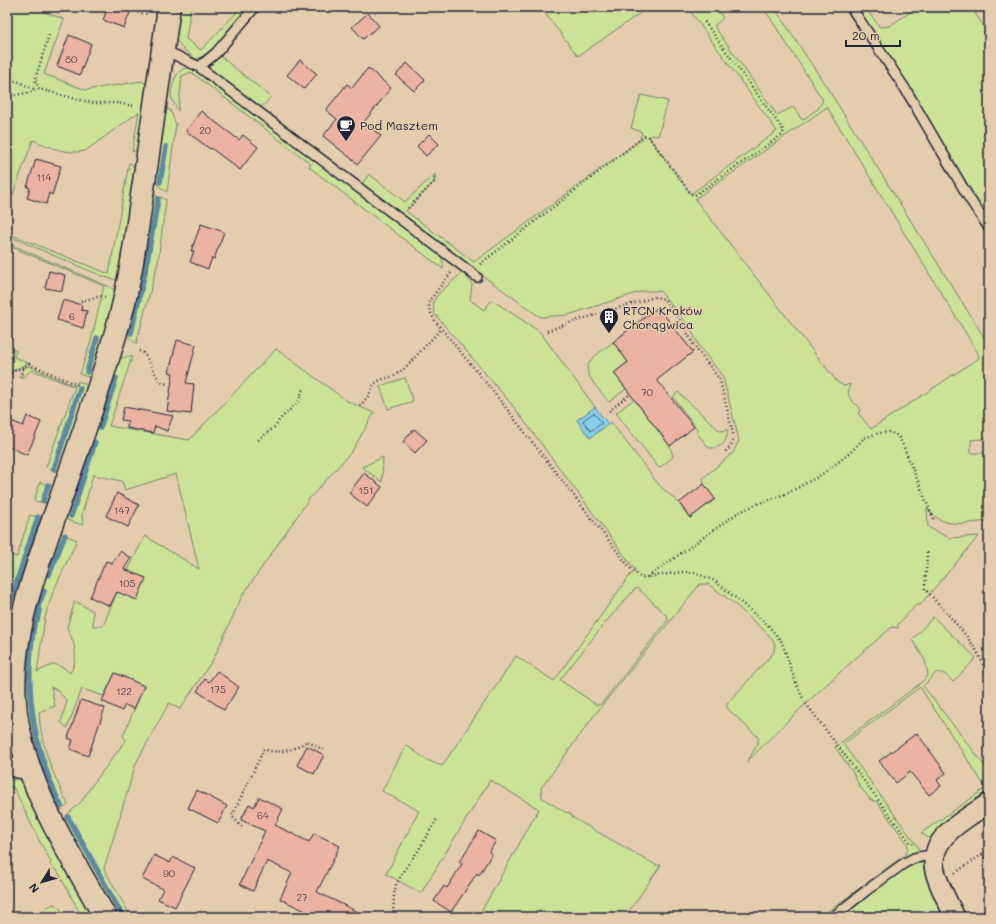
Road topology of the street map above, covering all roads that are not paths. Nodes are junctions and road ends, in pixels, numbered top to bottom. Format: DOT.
graph roads {
  1 [pos="255,7"];
  2 [pos="851,7"];
  3 [pos="159,10"];
  4 [pos="163,49"];
  5 [pos="199,67"];
  6 [pos="989,228"];
  7 [pos="473,275"];
  8 [pos="7,766"];
  9 [pos="29,770"];
  10 [pos="989,803"];
  11 [pos="935,856"];
  12 [pos="105,917"];
  13 [pos="833,917"];
  14 [pos="955,917"];
  1 -- 5 [label="lane"];
  2 -- 6 [label="lane"];
  3 -- 4 [label="street"];
  4 -- 5 [label="lane"];
  4 -- 9 [label="street"];
  5 -- 7 [label="lane"];
  8 -- 9 [label="street"];
  9 -- 12 [label="street"];
  10 -- 11 [label="street"];
  11 -- 13 [label="lane"];
  11 -- 14 [label="street"];
}
